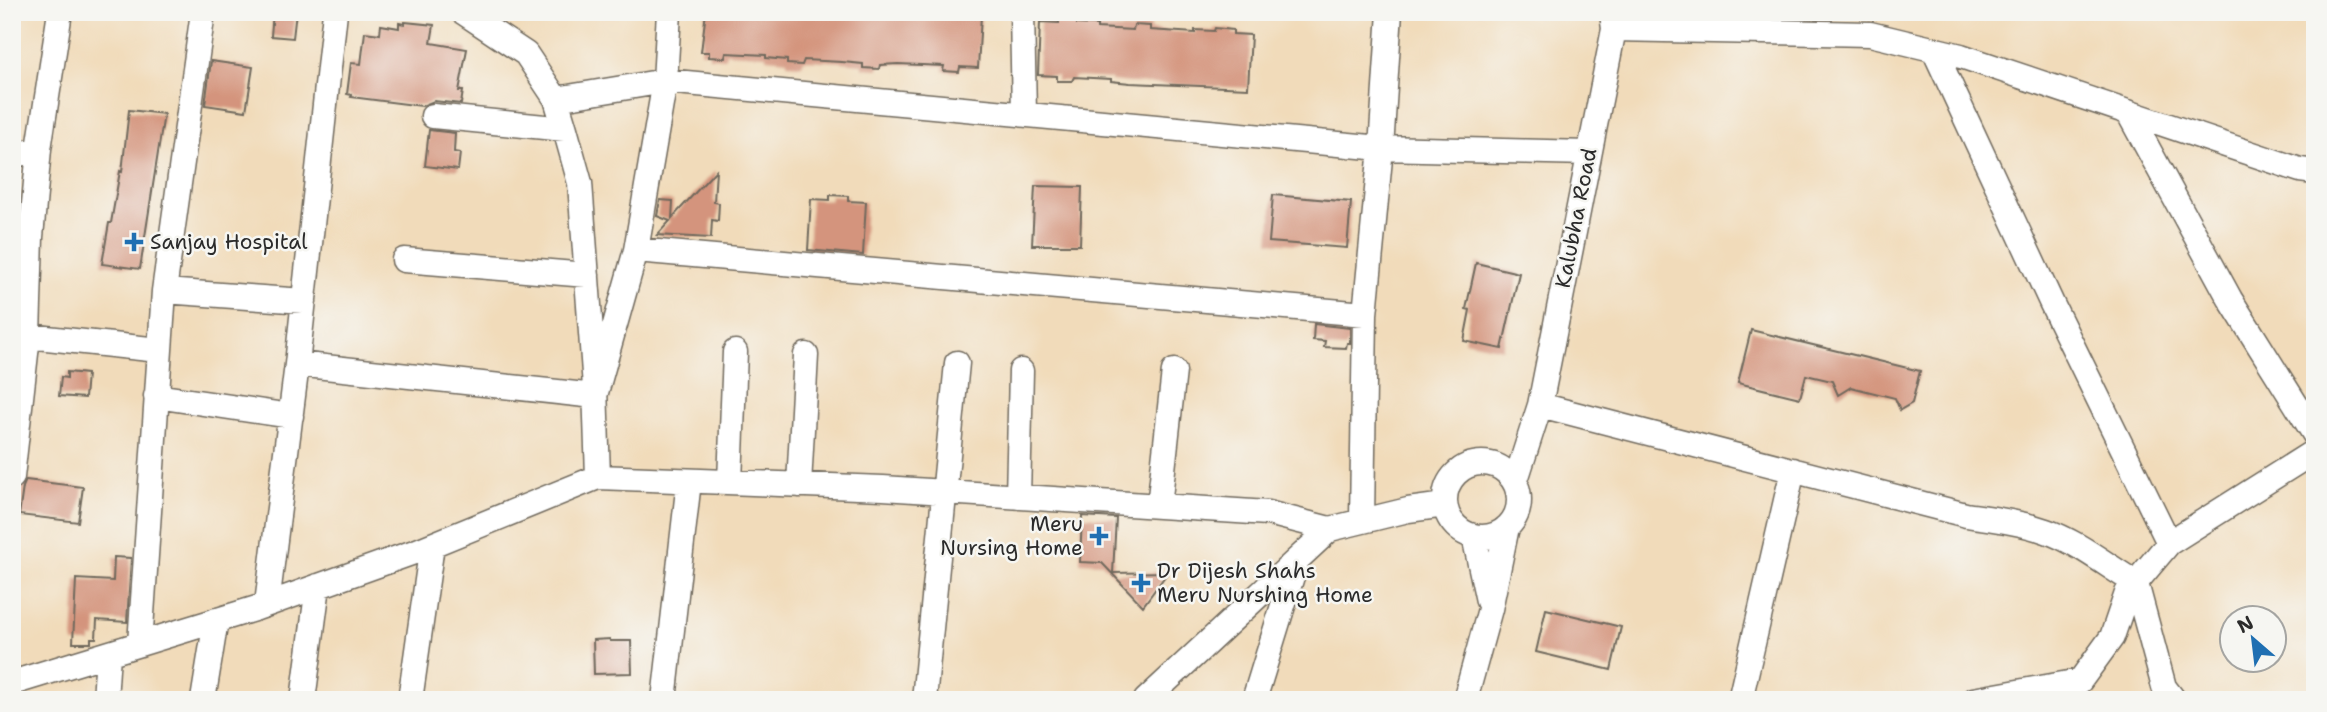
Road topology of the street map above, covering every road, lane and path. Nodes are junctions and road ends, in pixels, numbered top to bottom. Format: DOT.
graph roads {
  1 [pos="60,12"];
  2 [pos="203,12"];
  3 [pos="335,12"];
  4 [pos="463,12"];
  5 [pos="669,12"];
  6 [pos="1022,12"];
  7 [pos="1390,12"];
  8 [pos="1613,21"];
  9 [pos="1934,50"];
  10 [pos="665,81"];
  11 [pos="556,99"];
  12 [pos="2128,112"];
  13 [pos="1024,114"];
  14 [pos="433,116"];
  15 [pos="565,129"];
  16 [pos="1381,148"];
  17 [pos="39,149"];
  18 [pos="1589,153"];
  19 [pos="12,156"];
  20 [pos="2315,172"];
  21 [pos="22,239"];
  22 [pos="636,250"];
  23 [pos="404,260"];
  24 [pos="587,275"];
  25 [pos="163,291"];
  26 [pos="304,301"];
  27 [pos="1365,314"];
  28 [pos="20,337"];
  29 [pos="159,350"];
  30 [pos="735,352"];
  31 [pos="806,355"];
  32 [pos="957,363"];
  33 [pos="297,364"];
  34 [pos="1021,372"];
  35 [pos="1174,372"];
  36 [pos="156,396"];
  37 [pos="595,396"];
  38 [pos="1537,414"];
  39 [pos="291,416"];
  40 [pos="2315,435"];
  41 [pos="2315,451"];
  42 [pos="1492,465"];
  43 [pos="1793,470"];
  44 [pos="12,477"];
  45 [pos="598,477"];
  46 [pos="1452,478"];
  47 [pos="689,481"];
  48 [pos="730,482"];
  49 [pos="1515,483"];
  50 [pos="799,485"];
  51 [pos="943,492"];
  52 [pos="1018,497"];
  53 [pos="1445,505"];
  54 [pos="1159,506"];
  55 [pos="1372,518"];
  56 [pos="1507,527"];
  57 [pos="1330,529"];
  58 [pos="1474,536"];
  59 [pos="2169,543"];
  60 [pos="432,545"];
  61 [pos="1298,558"];
  62 [pos="2136,583"];
  63 [pos="318,586"];
  64 [pos="267,604"];
  65 [pos="1490,609"];
  66 [pos="216,621"];
  67 [pos="140,644"];
  68 [pos="108,654"];
  69 [pos="12,683"];
  70 [pos="106,700"];
  71 [pos="203,700"];
  72 [pos="303,700"];
  73 [pos="410,700"];
  74 [pos="664,700"];
  75 [pos="924,700"];
  76 [pos="1146,700"];
  77 [pos="1254,700"];
  78 [pos="1465,700"];
  79 [pos="1740,700"];
  80 [pos="1973,700"];
  81 [pos="2174,700"];
  1 -- 17 [label="street"];
  2 -- 25 [label="street"];
  3 -- 26 [label="street"];
  4 -- 11 [label="street"];
  5 -- 10 [label="street"];
  6 -- 13 [label="street"];
  7 -- 16 [label="street"];
  8 -- 9 [label="street"];
  8 -- 18 [label="street, Kalubha Road"];
  9 -- 12 [label="street"];
  9 -- 59 [label="street"];
  10 -- 11 [label="street"];
  10 -- 13 [label="street"];
  10 -- 22 [label="street"];
  11 -- 15 [label="street"];
  12 -- 20 [label="street"];
  12 -- 40 [label="street"];
  13 -- 16 [label="street"];
  14 -- 15 [label="street"];
  15 -- 24 [label="street"];
  16 -- 18 [label="street"];
  16 -- 27 [label="street"];
  17 -- 19 [label="street"];
  17 -- 21 [label="street"];
  18 -- 38 [label="street, Kalubha Road"];
  21 -- 28 [label="street"];
  22 -- 27 [label="street"];
  22 -- 37 [label="street"];
  23 -- 24 [label="street"];
  24 -- 37 [label="street"];
  25 -- 26 [label="street"];
  25 -- 29 [label="street"];
  26 -- 33 [label="street"];
  27 -- 55 [label="street"];
  28 -- 29 [label="street"];
  28 -- 44 [label="street"];
  29 -- 36 [label="street"];
  30 -- 48 [label="street"];
  31 -- 50 [label="street"];
  32 -- 51 [label="street"];
  33 -- 37 [label="street"];
  33 -- 39 [label="street"];
  34 -- 52 [label="street"];
  35 -- 54 [label="street"];
  36 -- 39 [label="street"];
  36 -- 67 [label="street"];
  37 -- 45 [label="street"];
  38 -- 42 [label="street"];
  38 -- 43 [label="street"];
  38 -- 49 [label="street, Kalubha Road"];
  39 -- 64 [label="street"];
  41 -- 59 [label="street"];
  42 -- 46 [label="street"];
  42 -- 49 [label="street"];
  43 -- 62 [label="street"];
  43 -- 79 [label="street"];
  45 -- 47 [label="street"];
  45 -- 60 [label="street"];
  46 -- 53 [label="street"];
  46 -- 55 [label="street"];
  47 -- 48 [label="street"];
  47 -- 74 [label="street"];
  48 -- 50 [label="street"];
  49 -- 56 [label="street"];
  50 -- 51 [label="street"];
  51 -- 52 [label="street"];
  51 -- 75 [label="street"];
  52 -- 54 [label="street"];
  53 -- 55 [label="street"];
  53 -- 58 [label="street"];
  54 -- 57 [label="street"];
  55 -- 57 [label="street"];
  56 -- 58 [label="street"];
  56 -- 65 [label="street"];
  57 -- 61 [label="street"];
  58 -- 65 [label="street"];
  59 -- 62 [label="street"];
  60 -- 63 [label="street"];
  60 -- 73 [label="street"];
  61 -- 76 [label="street"];
  61 -- 77 [label="street"];
  62 -- 80 [label="street"];
  62 -- 81 [label="street"];
  63 -- 64 [label="street"];
  63 -- 72 [label="street"];
  64 -- 66 [label="street"];
  65 -- 78 [label="street"];
  66 -- 67 [label="street"];
  66 -- 71 [label="street"];
  67 -- 68 [label="street"];
  68 -- 69 [label="street"];
  68 -- 70 [label="street"];
}
